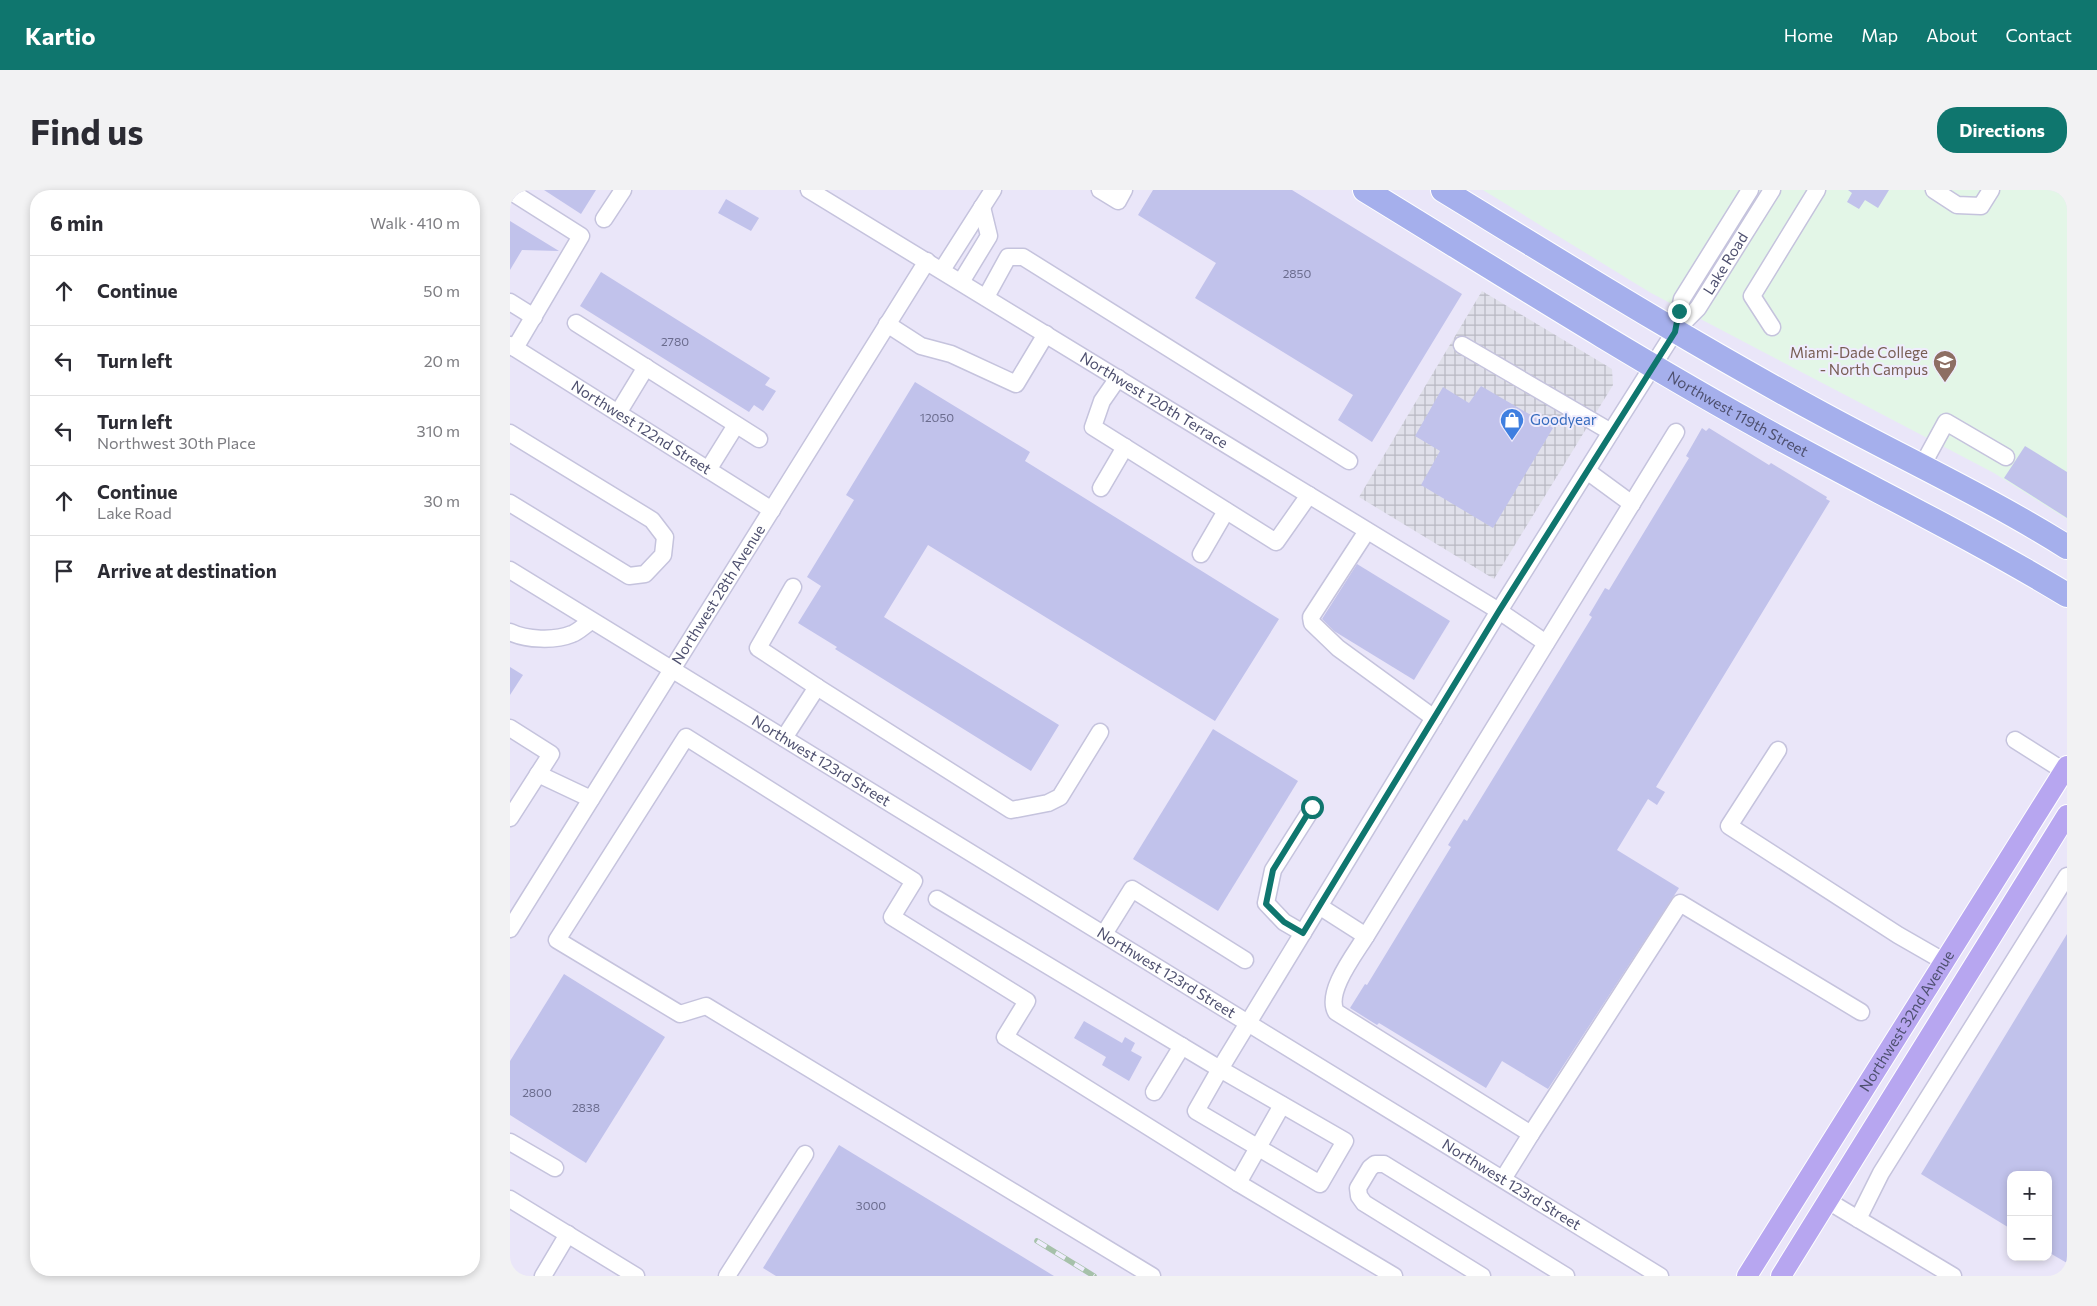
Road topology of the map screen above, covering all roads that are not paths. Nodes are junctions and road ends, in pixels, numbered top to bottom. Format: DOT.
graph roads {
  1 [pos="623,190"];
  2 [pos="809,190"];
  3 [pos="993,190"];
  4 [pos="1100,190"];
  5 [pos="1124,190"];
  6 [pos="1365,190"];
  7 [pos="1443,190"];
  8 [pos="1750,190"];
  9 [pos="1772,190"];
  10 [pos="1817,190"];
  11 [pos="1934,190"];
  12 [pos="1991,190"];
  13 [pos="510,191"];
  14 [pos="982,207"];
  15 [pos="604,219"];
  16 [pos="927,261"];
  17 [pos="951,276"];
  18 [pos="986,297"];
  19 [pos="510,302"];
  20 [pos="534,317"];
  21 [pos="576,323"];
  22 [pos="888,324"];
  23 [pos="1772,327"];
  24 [pos="1675,332"];
  25 [pos="1046,334"];
  26 [pos="1462,345"];
  27 [pos="513,346"];
  28 [pos="1653,366"];
  29 [pos="646,367"];
  30 [pos="1118,378"];
  31 [pos="618,413"];
  32 [pos="736,424"];
  33 [pos="1611,432"];
  34 [pos="1676,432"];
  35 [pos="510,433"];
  36 [pos="759,439"];
  37 [pos="1125,447"];
  38 [pos="2006,457"];
  39 [pos="1349,461"];
  40 [pos="1922,466"];
  41 [pos="708,470"];
  42 [pos="1587,471"];
  43 [pos="1101,488"];
  44 [pos="1309,495"];
  45 [pos="510,502"];
  46 [pos="1632,504"];
  47 [pos="772,510"];
  48 [pos="1226,511"];
  49 [pos="1367,531"];
  50 [pos="2067,547"];
  51 [pos="1201,554"];
  52 [pos="510,570"];
  53 [pos="793,587"];
  54 [pos="2067,595"];
  55 [pos="1499,611"];
  56 [pos="591,621"];
  57 [pos="510,632"];
  58 [pos="1546,643"];
  59 [pos="672,669"];
  60 [pos="817,687"];
  61 [pos="1434,718"];
  62 [pos="510,728"];
  63 [pos="1100,732"];
  64 [pos="784,738"];
  65 [pos="2015,740"];
  66 [pos="1778,750"];
  67 [pos="2065,768"];
  68 [pos="538,774"];
  69 [pos="591,799"];
  70 [pos="1312,807"];
  71 [pos="2067,815"];
  72 [pos="510,818"];
  73 [pos="2067,876"];
  74 [pos="937,898"];
  75 [pos="1319,906"];
  76 [pos="510,929"];
  77 [pos="1303,933"];
  78 [pos="1104,934"];
  79 [pos="1366,936"];
  80 [pos="1244,960"];
  81 [pos="1945,962"];
  82 [pos="1861,1012"];
  83 [pos="1248,1022"];
  84 [pos="1182,1046"];
  85 [pos="1220,1069"];
  86 [pos="1154,1092"];
  87 [pos="1282,1105"];
  88 [pos="1531,1134"];
  89 [pos="510,1142"];
  90 [pos="1259,1149"];
  91 [pos="805,1154"];
  92 [pos="555,1168"];
  93 [pos="1503,1179"];
  94 [pos="1238,1183"];
  95 [pos="510,1199"];
  96 [pos="1828,1201"];
  97 [pos="1858,1219"];
  98 [pos="568,1234"];
  99 [pos="543,1276"];
  100 [pos="636,1276"];
  101 [pos="727,1276"];
  102 [pos="1152,1276"];
  103 [pos="1394,1276"];
  104 [pos="1482,1276"];
  105 [pos="1566,1276"];
  106 [pos="1660,1276"];
  107 [pos="1747,1276"];
  108 [pos="1781,1276"];
  109 [pos="1953,1276"];
  1 -- 15 [label="street"];
  2 -- 16 [label="street, Northwest 120th Terrace"];
  3 -- 14 [label="street"];
  4 -- 5 [label="street"];
  6 -- 28 [label="highway, Northwest 119th Street"];
  7 -- 24 [label="highway"];
  8 -- 24 [label="street, Lake Road"];
  9 -- 24 [label="street, Lake Road"];
  10 -- 23 [label="street"];
  11 -- 12 [label="street"];
  13 -- 20 [label="street"];
  14 -- 17 [label="street"];
  14 -- 17 [label="street"];
  16 -- 17 [label="street, Northwest 120th Terrace"];
  16 -- 22 [label="street, Northwest 28th Avenue"];
  17 -- 18 [label="street, Northwest 120th Terrace"];
  18 -- 25 [label="street, Northwest 120th Terrace"];
  18 -- 39 [label="street"];
  19 -- 20 [label="street"];
  20 -- 27 [label="street"];
  21 -- 29 [label="street"];
  22 -- 25 [label="street"];
  22 -- 47 [label="street, Northwest 28th Avenue"];
  24 -- 28 [label="street, Lake Road"];
  24 -- 40 [label="highway"];
  25 -- 30 [label="street, Northwest 120th Terrace"];
  26 -- 33 [label="street"];
  27 -- 31 [label="street, Northwest 122nd Street"];
  28 -- 33 [label="street, Lake Road"];
  28 -- 54 [label="highway, Northwest 119th Street"];
  29 -- 31 [label="street"];
  29 -- 32 [label="street"];
  30 -- 37 [label="street"];
  30 -- 44 [label="street, Northwest 120th Terrace"];
  31 -- 41 [label="street, Northwest 122nd Street"];
  32 -- 36 [label="street"];
  32 -- 41 [label="street"];
  33 -- 42 [label="street, Lake Road"];
  34 -- 46 [label="street"];
  35 -- 45 [label="street"];
  37 -- 43 [label="street"];
  37 -- 48 [label="street"];
  38 -- 40 [label="street"];
  40 -- 50 [label="highway"];
  41 -- 47 [label="street, Northwest 122nd Street"];
  42 -- 46 [label="street"];
  42 -- 55 [label="street, Lake Road"];
  44 -- 48 [label="street"];
  44 -- 49 [label="street, Northwest 120th Terrace"];
  46 -- 58 [label="street"];
  47 -- 59 [label="street, Northwest 28th Avenue"];
  48 -- 51 [label="street"];
  49 -- 55 [label="street, Northwest 120th Terrace"];
  49 -- 61 [label="street"];
  52 -- 56 [label="street, Northwest 123rd Street"];
  53 -- 60 [label="street"];
  55 -- 58 [label="street, Northwest 120th Terrace"];
  55 -- 61 [label="street, Lake Road"];
  56 -- 57 [label="street"];
  56 -- 59 [label="street, Northwest 123rd Street"];
  58 -- 79 [label="street"];
  59 -- 64 [label="street, Northwest 123rd Street"];
  59 -- 69 [label="street, Northwest 28th Avenue"];
  60 -- 63 [label="street"];
  60 -- 64 [label="street"];
  61 -- 75 [label="street, Lake Road"];
  62 -- 68 [label="street"];
  64 -- 78 [label="street, Northwest 123rd Street"];
  65 -- 67 [label="street"];
  66 -- 81 [label="street"];
  67 -- 81 [label="main road, Northwest 32nd Avenue"];
  68 -- 69 [label="street"];
  68 -- 72 [label="street"];
  69 -- 76 [label="street, Northwest 28th Avenue"];
  70 -- 77 [label="street"];
  71 -- 96 [label="main road, Northwest 32nd Avenue"];
  73 -- 97 [label="street"];
  74 -- 84 [label="street"];
  75 -- 77 [label="street, Lake Road"];
  75 -- 79 [label="street"];
  77 -- 83 [label="street, Lake Road"];
  78 -- 80 [label="street"];
  78 -- 83 [label="street, Northwest 123rd Street"];
  79 -- 88 [label="street"];
  81 -- 107 [label="main road, Northwest 32nd Avenue"];
  82 -- 88 [label="street"];
  83 -- 85 [label="street, Lake Road"];
  83 -- 93 [label="street, Northwest 123rd Street"];
  84 -- 85 [label="street"];
  84 -- 86 [label="street"];
  85 -- 87 [label="street"];
  85 -- 90 [label="street, Lake Road"];
  87 -- 90 [label="street"];
  87 -- 90 [label="street"];
  88 -- 93 [label="street"];
  89 -- 92 [label="street"];
  90 -- 94 [label="street"];
  91 -- 101 [label="street"];
  93 -- 106 [label="street, Northwest 123rd Street"];
  94 -- 102 [label="street"];
  94 -- 103 [label="street"];
  95 -- 98 [label="street"];
  96 -- 97 [label="street"];
  96 -- 108 [label="main road, Northwest 32nd Avenue"];
  97 -- 109 [label="street"];
  98 -- 99 [label="street"];
  98 -- 100 [label="street"];
  104 -- 105 [label="street"];
}
